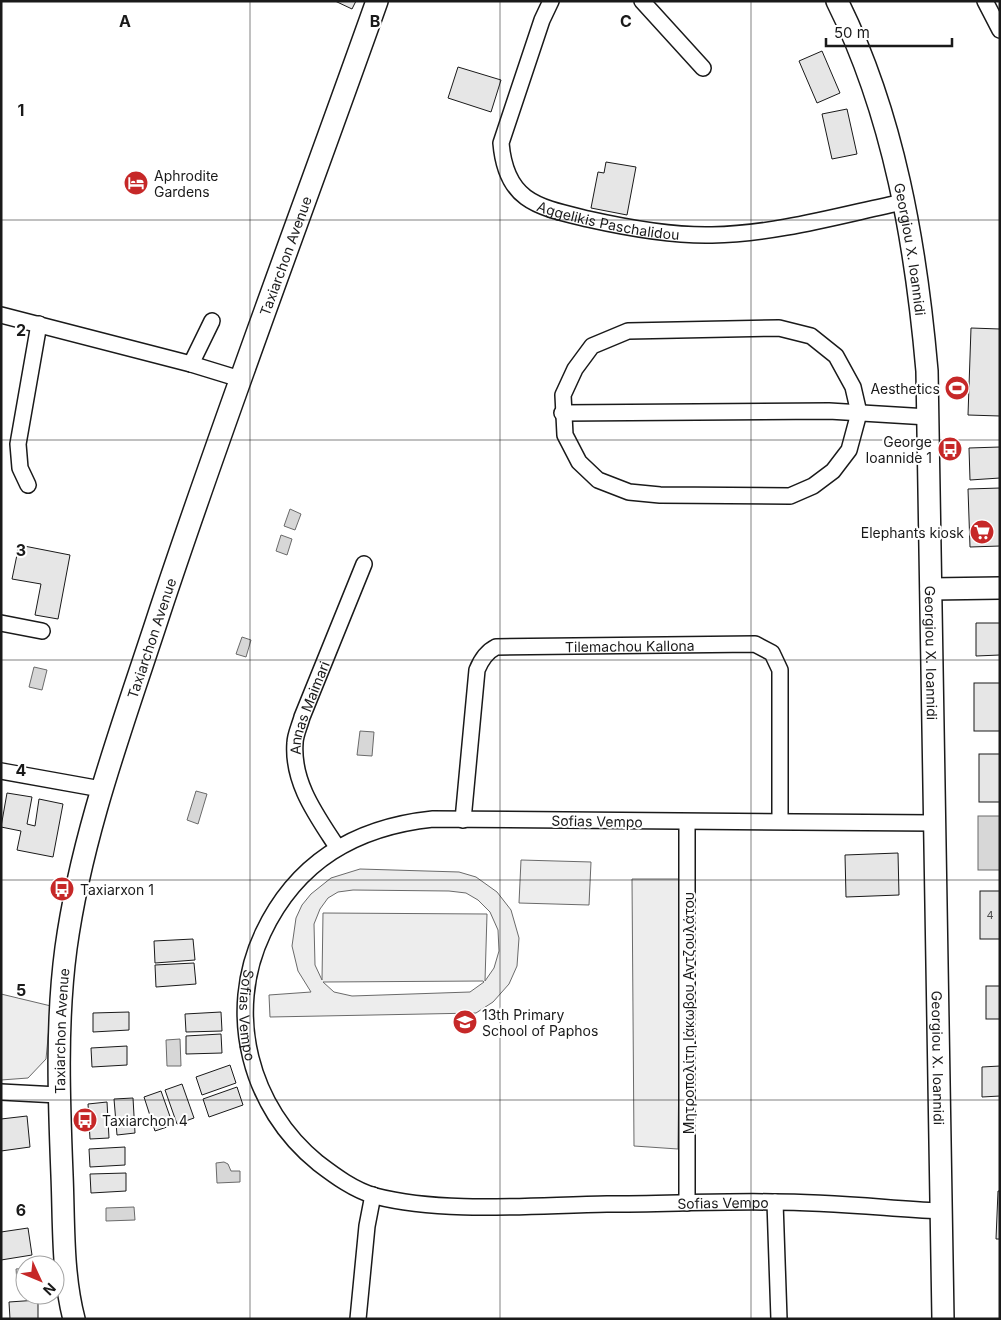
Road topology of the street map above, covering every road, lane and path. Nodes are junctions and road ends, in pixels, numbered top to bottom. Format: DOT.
graph roads {
  1 [pos="377,1"];
  2 [pos="551,1"];
  3 [pos="642,1"];
  4 [pos="837,1"];
  5 [pos="985,1"];
  6 [pos="1000,30"];
  7 [pos="704,68"];
  8 [pos="903,202"];
  9 [pos="1,315"];
  10 [pos="212,321"];
  11 [pos="39,324"];
  12 [pos="191,364"];
  13 [pos="240,379"];
  14 [pos="562,413"];
  15 [pos="859,413"];
  16 [pos="928,417"];
  17 [pos="28,485"];
  18 [pos="364,564"];
  19 [pos="1000,588"];
  20 [pos="931,589"];
  21 [pos="1,623"];
  22 [pos="42,631"];
  23 [pos="1,771"];
  24 [pos="101,789"];
  25 [pos="463,820"];
  26 [pos="780,821"];
  27 [pos="687,823"];
  28 [pos="934,823"];
  29 [pos="337,847"];
  30 [pos="1,1092"];
  31 [pos="58,1095"];
  32 [pos="373,1195"];
  33 [pos="775,1202"];
  34 [pos="687,1204"];
  35 [pos="940,1211"];
  36 [pos="70,1313"];
  37 [pos="358,1319"];
  38 [pos="778,1319"];
  39 [pos="943,1319"];
  1 -- 13 [label="street, Taxiarchon Avenue"];
  2 -- 8 [label="street, Aggelikis Paschalidou"];
  3 -- 7 [label="street"];
  4 -- 8 [label="street, Georgiou X. Ioannidi"];
  5 -- 6 [label="street"];
  8 -- 16 [label="street, Georgiou X. Ioannidi"];
  9 -- 11 [label="street"];
  10 -- 12 [label="street"];
  11 -- 12 [label="street"];
  11 -- 17 [label="street"];
  12 -- 13 [label="street"];
  13 -- 24 [label="street, Taxiarchon Avenue"];
  14 -- 15 [label="street"];
  14 -- 15 [label="street"];
  14 -- 15 [label="street"];
  15 -- 16 [label="street"];
  16 -- 20 [label="street, Georgiou X. Ioannidi"];
  18 -- 29 [label="street, Annas Maimari"];
  19 -- 20 [label="street"];
  20 -- 28 [label="street, Georgiou X. Ioannidi"];
  21 -- 22 [label="street"];
  23 -- 24 [label="street"];
  24 -- 31 [label="street, Taxiarchon Avenue"];
  25 -- 26 [label="street, Tilemachou Kallona"];
  25 -- 27 [label="street, Sofias Vempo"];
  25 -- 29 [label="street, Sofias Vempo"];
  26 -- 27 [label="street, Sofias Vempo"];
  26 -- 28 [label="street, Sofias Vempo"];
  27 -- 34 [label="street, Μητροπολίτη Ιάκωβου Αντζουλάτου"];
  28 -- 35 [label="street, Georgiou X. Ioannidi"];
  29 -- 32 [label="street, Sofias Vempo"];
  30 -- 31 [label="street"];
  31 -- 36 [label="street, Taxiarchon Avenue"];
  32 -- 34 [label="street, Sofias Vempo"];
  32 -- 37 [label="street"];
  33 -- 34 [label="street, Sofias Vempo"];
  33 -- 35 [label="street, Sofias Vempo"];
  33 -- 38 [label="street"];
  35 -- 39 [label="street, Georgiou X. Ioannidi"];
}
